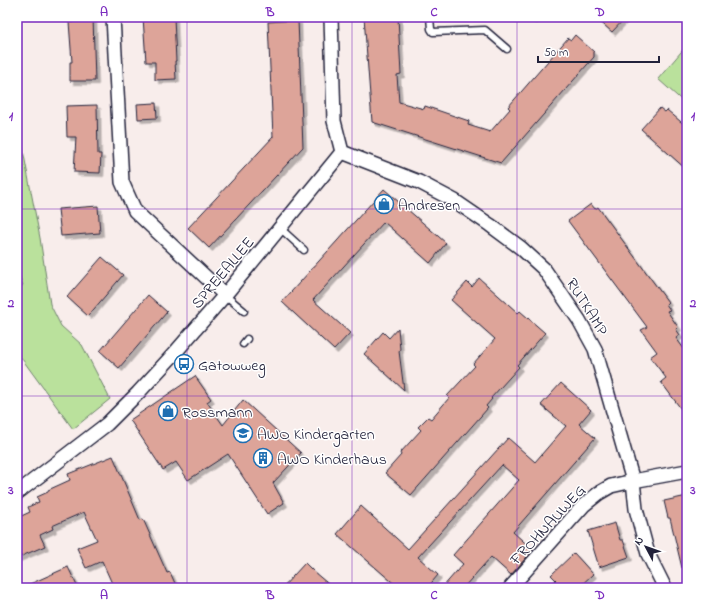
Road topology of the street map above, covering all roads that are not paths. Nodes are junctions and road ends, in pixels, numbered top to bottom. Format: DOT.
graph roads {
  1 [pos="113,17"];
  2 [pos="331,17"];
  3 [pos="430,17"];
  4 [pos="507,49"];
  5 [pos="342,152"];
  6 [pos="281,229"];
  7 [pos="304,250"];
  8 [pos="225,295"];
  9 [pos="244,311"];
  10 [pos="687,471"];
  11 [pos="633,481"];
  12 [pos="17,493"];
  13 [pos="510,588"];
  14 [pos="665,588"];
  1 -- 8 [label="street"];
  2 -- 5 [label="street"];
  3 -- 4 [label="lane"];
  5 -- 6 [label="street, SPREEALLEE"];
  5 -- 11 [label="street, RUTKAMP"];
  6 -- 7 [label="lane"];
  6 -- 8 [label="street, SPREEALLEE"];
  8 -- 9 [label="lane"];
  8 -- 12 [label="street, SPREEALLEE"];
  10 -- 11 [label="street, FROHNAUWEG"];
  11 -- 13 [label="street, FROHNAUWEG"];
  11 -- 14 [label="street, RUTKAMP"];
}
